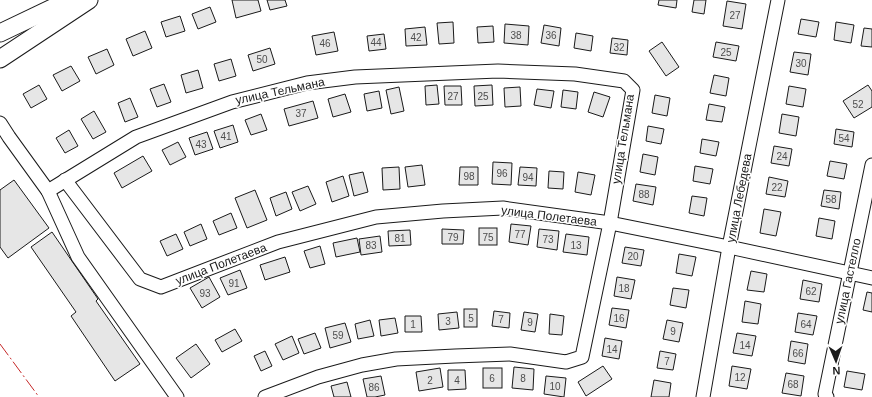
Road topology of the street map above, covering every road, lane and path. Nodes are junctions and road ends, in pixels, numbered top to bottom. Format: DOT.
graph roads {
  1 [pos="69,0"];
  2 [pos="90,0"];
  3 [pos="778,0"];
  4 [pos="0,33"];
  5 [pos="0,59"];
  6 [pos="0,123"];
  7 [pos="872,165"];
  8 [pos="66,180"];
  9 [pos="48,191"];
  10 [pos="610,223"];
  11 [pos="729,247"];
  12 [pos="850,274"];
  13 [pos="872,278"];
  14 [pos="177,397"];
  15 [pos="265,397"];
  16 [pos="703,397"];
  17 [pos="827,397"];
  1 -- 4 [label="main road"];
  2 -- 5 [label="main road"];
  3 -- 11 [label="street, улица Лебедева"];
  6 -- 9 [label="street"];
  7 -- 12 [label="street, улица Гастелло"];
  8 -- 9 [label="street, улица Тельмана"];
  8 -- 10 [label="street, улица Полетаева"];
  8 -- 10 [label="street, улица Тельмана"];
  9 -- 14 [label="street"];
  10 -- 11 [label="street, улица Полетаева"];
  10 -- 15 [label="street, улица Тельмана"];
  11 -- 12 [label="street, улица Полетаева"];
  11 -- 16 [label="street, улица Лебедева"];
  12 -- 13 [label="street, улица Полетаева"];
  12 -- 17 [label="street, улица Гастелло"];
}
